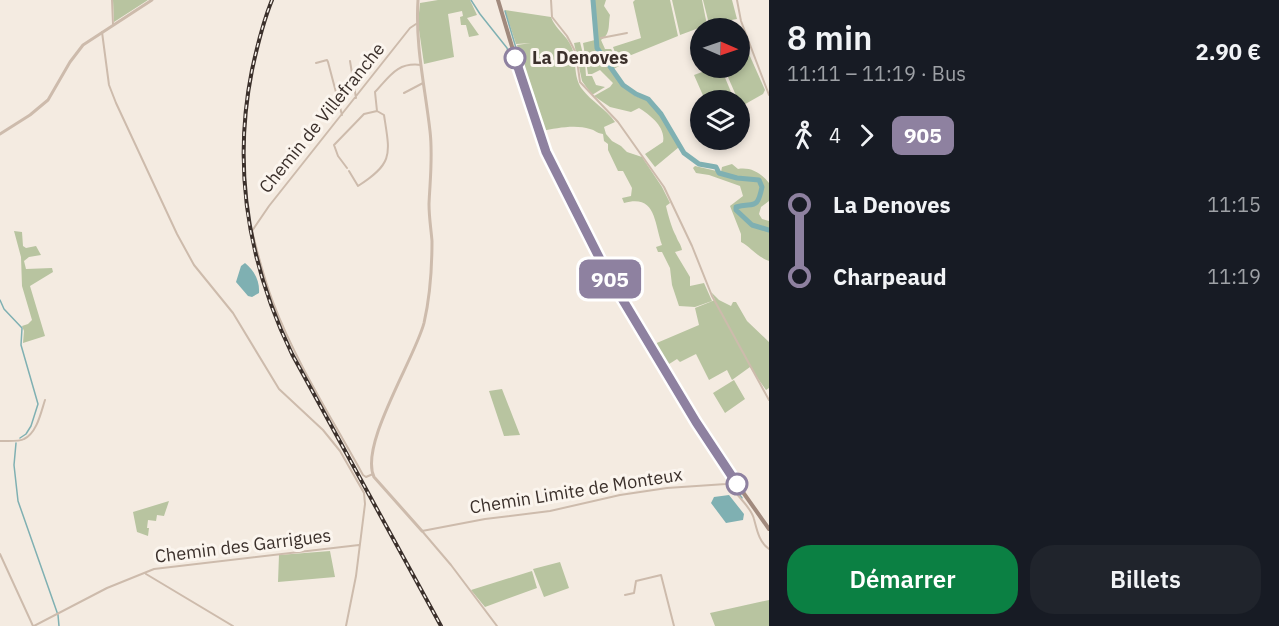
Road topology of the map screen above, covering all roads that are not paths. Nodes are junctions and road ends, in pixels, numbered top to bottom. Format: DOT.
graph roads {
  1 [pos="112,0"];
  2 [pos="152,0"];
  3 [pos="418,0"];
  4 [pos="498,0"];
  5 [pos="551,0"];
  6 [pos="737,0"];
  7 [pos="416,24"];
  8 [pos="113,26"];
  9 [pos="102,32"];
  10 [pos="627,33"];
  11 [pos="601,38"];
  12 [pos="350,61"];
  13 [pos="316,63"];
  14 [pos="421,65"];
  15 [pos="423,83"];
  16 [pos="404,93"];
  17 [pos="769,95"];
  18 [pos="356,98"];
  19 [pos="377,111"];
  20 [pos="342,115"];
  21 [pos="0,134"];
  22 [pos="45,400"];
  23 [pos="769,400"];
  24 [pos="0,441"];
  25 [pos="373,474"];
  26 [pos="734,479"];
  27 [pos="729,483"];
  28 [pos="769,529"];
  29 [pos="422,531"];
  30 [pos="359,545"];
  31 [pos="769,549"];
  32 [pos="0,554"];
  33 [pos="145,573"];
  34 [pos="625,596"];
  35 [pos="33,626"];
  36 [pos="233,626"];
  37 [pos="346,626"];
  38 [pos="497,626"];
  39 [pos="674,626"];
  1 -- 8 [label="street"];
  2 -- 8 [label="street"];
  3 -- 7 [label="street"];
  4 -- 26 [label="main road"];
  5 -- 23 [label="street"];
  6 -- 17 [label="street"];
  7 -- 14 [label="street"];
  7 -- 18 [label="street, Chemin de Villefranche"];
  8 -- 9 [label="street"];
  9 -- 21 [label="street"];
  9 -- 30 [label="street"];
  10 -- 11 [label="street"];
  12 -- 18 [label="street"];
  13 -- 20 [label="street"];
  14 -- 15 [label="street"];
  14 -- 19 [label="street"];
  15 -- 16 [label="street"];
  15 -- 25 [label="street"];
  18 -- 20 [label="street, Chemin de Villefranche"];
  19 -- 19 [label="street"];
  20 -- 25 [label="street, Chemin de Villefranche"];
  22 -- 24 [label="street"];
  25 -- 29 [label="street"];
  26 -- 27 [label="street"];
  26 -- 28 [label="main road"];
  27 -- 29 [label="street, Chemin Limite de Monteux"];
  27 -- 31 [label="street"];
  29 -- 38 [label="street"];
  30 -- 33 [label="street, Chemin des Garrigues"];
  30 -- 37 [label="street"];
  32 -- 35 [label="street"];
  33 -- 35 [label="street, Chemin des Garrigues"];
  33 -- 36 [label="street"];
  34 -- 39 [label="street"];
}
